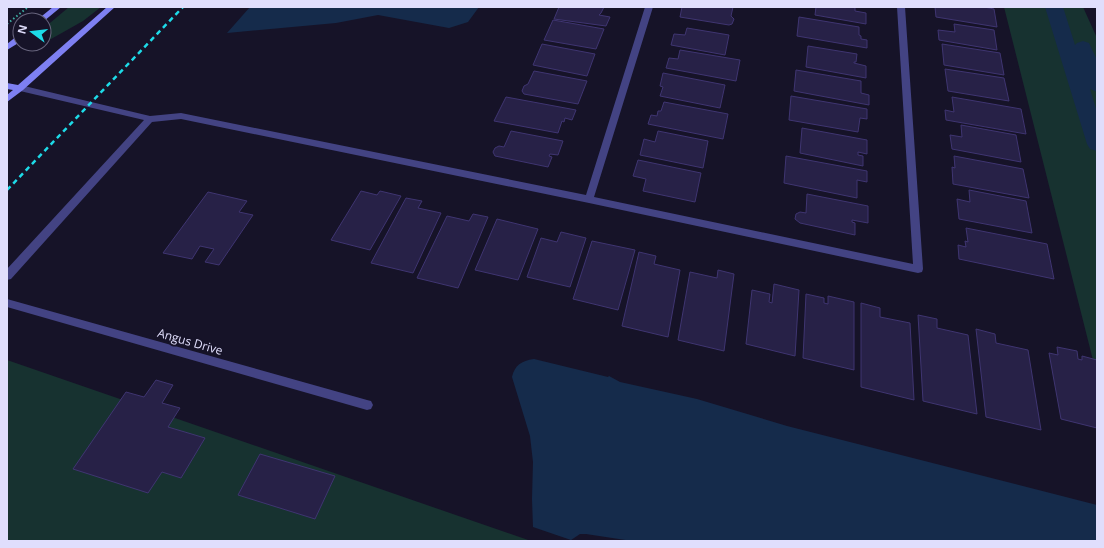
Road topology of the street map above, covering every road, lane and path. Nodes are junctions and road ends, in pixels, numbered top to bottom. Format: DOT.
graph roads {
  1 [pos="28,7"];
  2 [pos="110,7"];
  3 [pos="649,7"];
  4 [pos="901,7"];
  5 [pos="7,24"];
  6 [pos="7,86"];
  7 [pos="20,88"];
  8 [pos="7,99"];
  9 [pos="150,119"];
  10 [pos="589,199"];
  11 [pos="7,276"];
  12 [pos="7,303"];
  13 [pos="367,406"];
  1 -- 5 [label="path"];
  2 -- 7 [label="main road"];
  3 -- 10 [label="street"];
  4 -- 10 [label="street"];
  6 -- 7 [label="main road"];
  7 -- 8 [label="main road"];
  7 -- 9 [label="street"];
  9 -- 10 [label="street"];
  9 -- 11 [label="street"];
  12 -- 13 [label="street, Angus Drive"];
}
